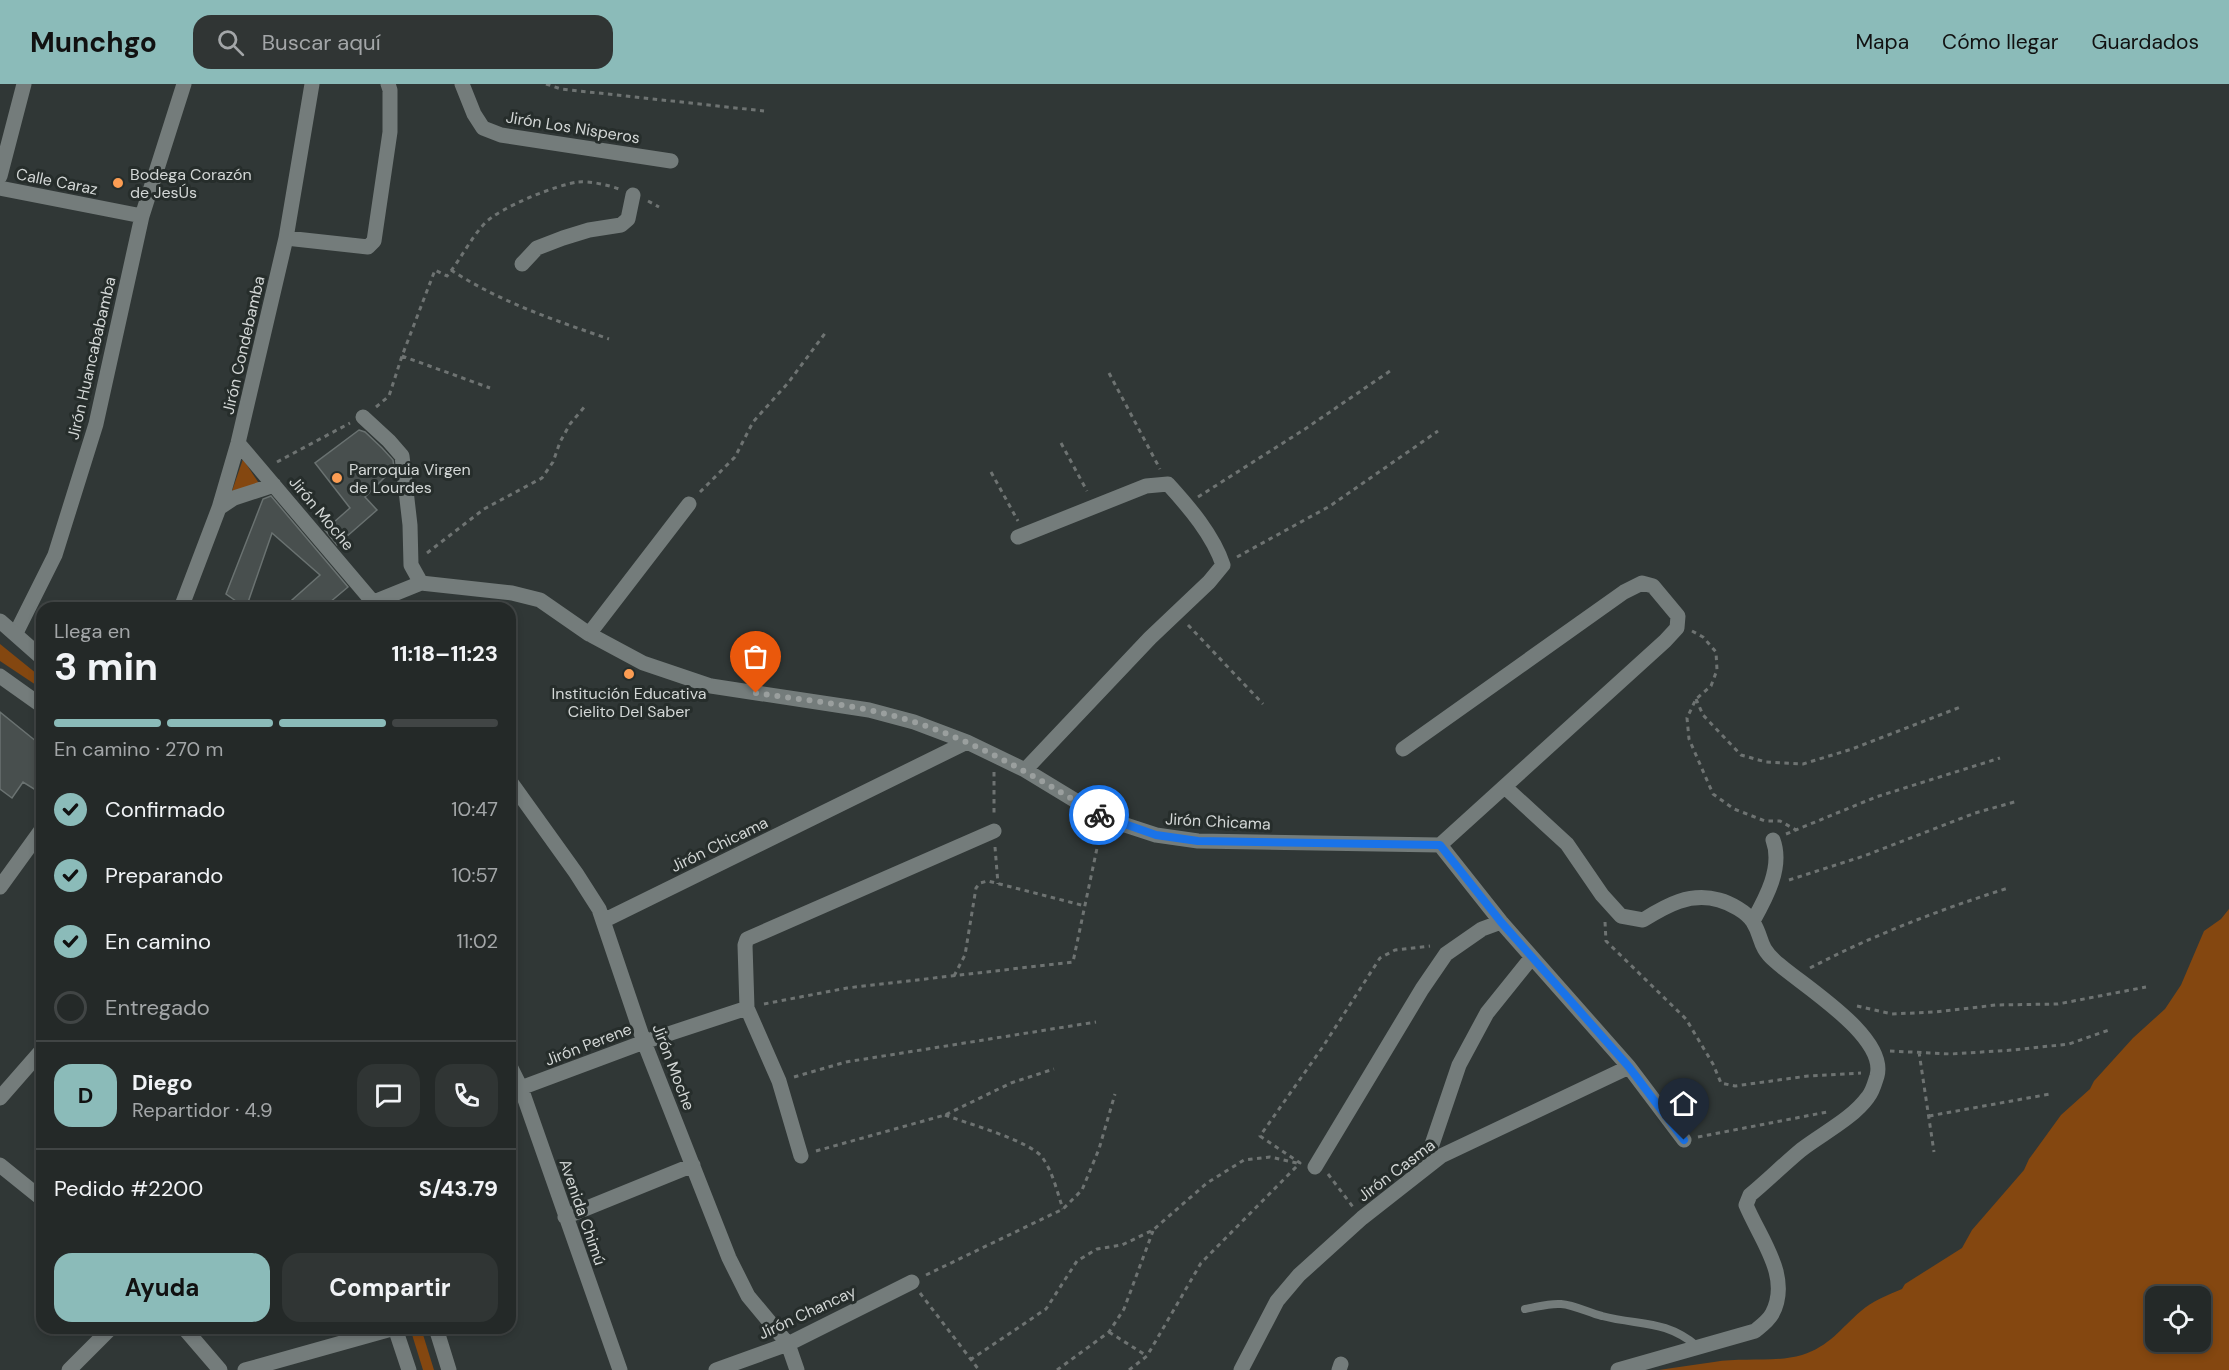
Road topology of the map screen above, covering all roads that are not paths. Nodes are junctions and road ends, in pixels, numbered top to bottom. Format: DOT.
graph roads {
  1 [pos="24,84"];
  2 [pos="184,84"];
  3 [pos="312,84"];
  4 [pos="388,84"];
  5 [pos="462,84"];
  6 [pos="671,161"];
  7 [pos="0,176"];
  8 [pos="0,188"];
  9 [pos="633,195"];
  10 [pos="142,216"];
  11 [pos="286,238"];
  12 [pos="522,264"];
  13 [pos="363,417"];
  14 [pos="238,443"];
  15 [pos="274,485"];
  16 [pos="689,504"];
  17 [pos="219,507"];
  18 [pos="1022,536"];
  19 [pos="422,583"];
  20 [pos="183,602"];
  21 [pos="370,602"];
  22 [pos="382,602"];
  23 [pos="0,621"];
  24 [pos="16,633"];
  25 [pos="589,634"];
  26 [pos="36,652"];
  27 [pos="0,676"];
  28 [pos="36,702"];
  29 [pos="967,742"];
  30 [pos="1403,749"];
  31 [pos="1025,770"];
  32 [pos="1506,788"];
  33 [pos="516,789"];
  34 [pos="994,831"];
  35 [pos="36,837"];
  36 [pos="1773,840"];
  37 [pos="1440,845"];
  38 [pos="0,887"];
  39 [pos="603,921"];
  40 [pos="1753,921"];
  41 [pos="1501,922"];
  42 [pos="1532,957"];
  43 [pos="747,1008"];
  44 [pos="644,1042"];
  45 [pos="36,1057"];
  46 [pos="1629,1067"];
  47 [pos="516,1090"];
  48 [pos="516,1093"];
  49 [pos="0,1098"];
  50 [pos="1684,1140"];
  51 [pos="801,1156"];
  52 [pos="0,1165"];
  53 [pos="693,1165"];
  54 [pos="1315,1167"];
  55 [pos="1424,1169"];
  56 [pos="36,1193"];
  57 [pos="565,1217"];
  58 [pos="912,1282"];
  59 [pos="1525,1309"];
  60 [pos="105,1334"];
  61 [pos="189,1334"];
  62 [pos="374,1334"];
  63 [pos="397,1334"];
  64 [pos="438,1334"];
  65 [pos="788,1344"];
  66 [pos="1698,1347"];
  67 [pos="69,1370"];
  68 [pos="220,1370"];
  69 [pos="245,1370"];
  70 [pos="409,1370"];
  71 [pos="450,1370"];
  72 [pos="620,1370"];
  73 [pos="716,1370"];
  74 [pos="797,1370"];
  75 [pos="1240,1370"];
  76 [pos="1618,1370"];
  1 -- 7 [label="street"];
  2 -- 10 [label="street, Jirón Huancababamba"];
  3 -- 11 [label="street, Jirón Condebamba"];
  4 -- 11 [label="street"];
  5 -- 6 [label="street, Jirón Los Nisperos"];
  8 -- 10 [label="street, Calle Caraz"];
  9 -- 12 [label="street"];
  10 -- 24 [label="street, Jirón Huancababamba"];
  11 -- 14 [label="street, Jirón Condebamba"];
  13 -- 19 [label="street"];
  14 -- 15 [label="street, Jirón Moche"];
  14 -- 17 [label="street, Jirón Condebamba"];
  15 -- 17 [label="street"];
  15 -- 21 [label="street, Jirón Moche"];
  16 -- 25 [label="street"];
  17 -- 20 [label="street, Jirón Condebamba"];
  18 -- 31 [label="street"];
  19 -- 22 [label="street"];
  19 -- 25 [label="street"];
  23 -- 24 [label="street"];
  24 -- 26 [label="street"];
  25 -- 29 [label="street"];
  27 -- 28 [label="street"];
  29 -- 31 [label="street, Jirón Chicama"];
  29 -- 39 [label="street, Jirón Chicama"];
  30 -- 32 [label="street"];
  31 -- 37 [label="street, Jirón Chicama"];
  32 -- 37 [label="street"];
  32 -- 40 [label="street"];
  33 -- 39 [label="street, Jirón Moche"];
  34 -- 43 [label="street"];
  35 -- 38 [label="street"];
  36 -- 40 [label="street"];
  37 -- 41 [label="street"];
  39 -- 44 [label="street, Jirón Moche"];
  40 -- 66 [label="street"];
  41 -- 42 [label="street"];
  41 -- 54 [label="street"];
  42 -- 46 [label="street"];
  42 -- 55 [label="street"];
  43 -- 44 [label="street, Jirón Perene"];
  43 -- 51 [label="street"];
  44 -- 47 [label="street, Jirón Perene"];
  44 -- 53 [label="street, Jirón Moche"];
  45 -- 49 [label="street"];
  46 -- 50 [label="street"];
  46 -- 55 [label="street, Jirón Casma"];
  48 -- 57 [label="street, Avenida Chimú"];
  52 -- 56 [label="street"];
  53 -- 57 [label="street"];
  53 -- 65 [label="street, Jirón Moche"];
  55 -- 75 [label="street, Jirón Casma"];
  57 -- 72 [label="street, Avenida Chimú"];
  58 -- 65 [label="street, Jirón Chancay"];
  59 -- 66 [label="lane"];
  60 -- 67 [label="street"];
  61 -- 68 [label="street"];
  62 -- 69 [label="street"];
  63 -- 70 [label="street"];
  64 -- 71 [label="street"];
  65 -- 73 [label="street, Jirón Chancay"];
  65 -- 74 [label="street, Jirón Moche"];
  66 -- 76 [label="street"];
}
